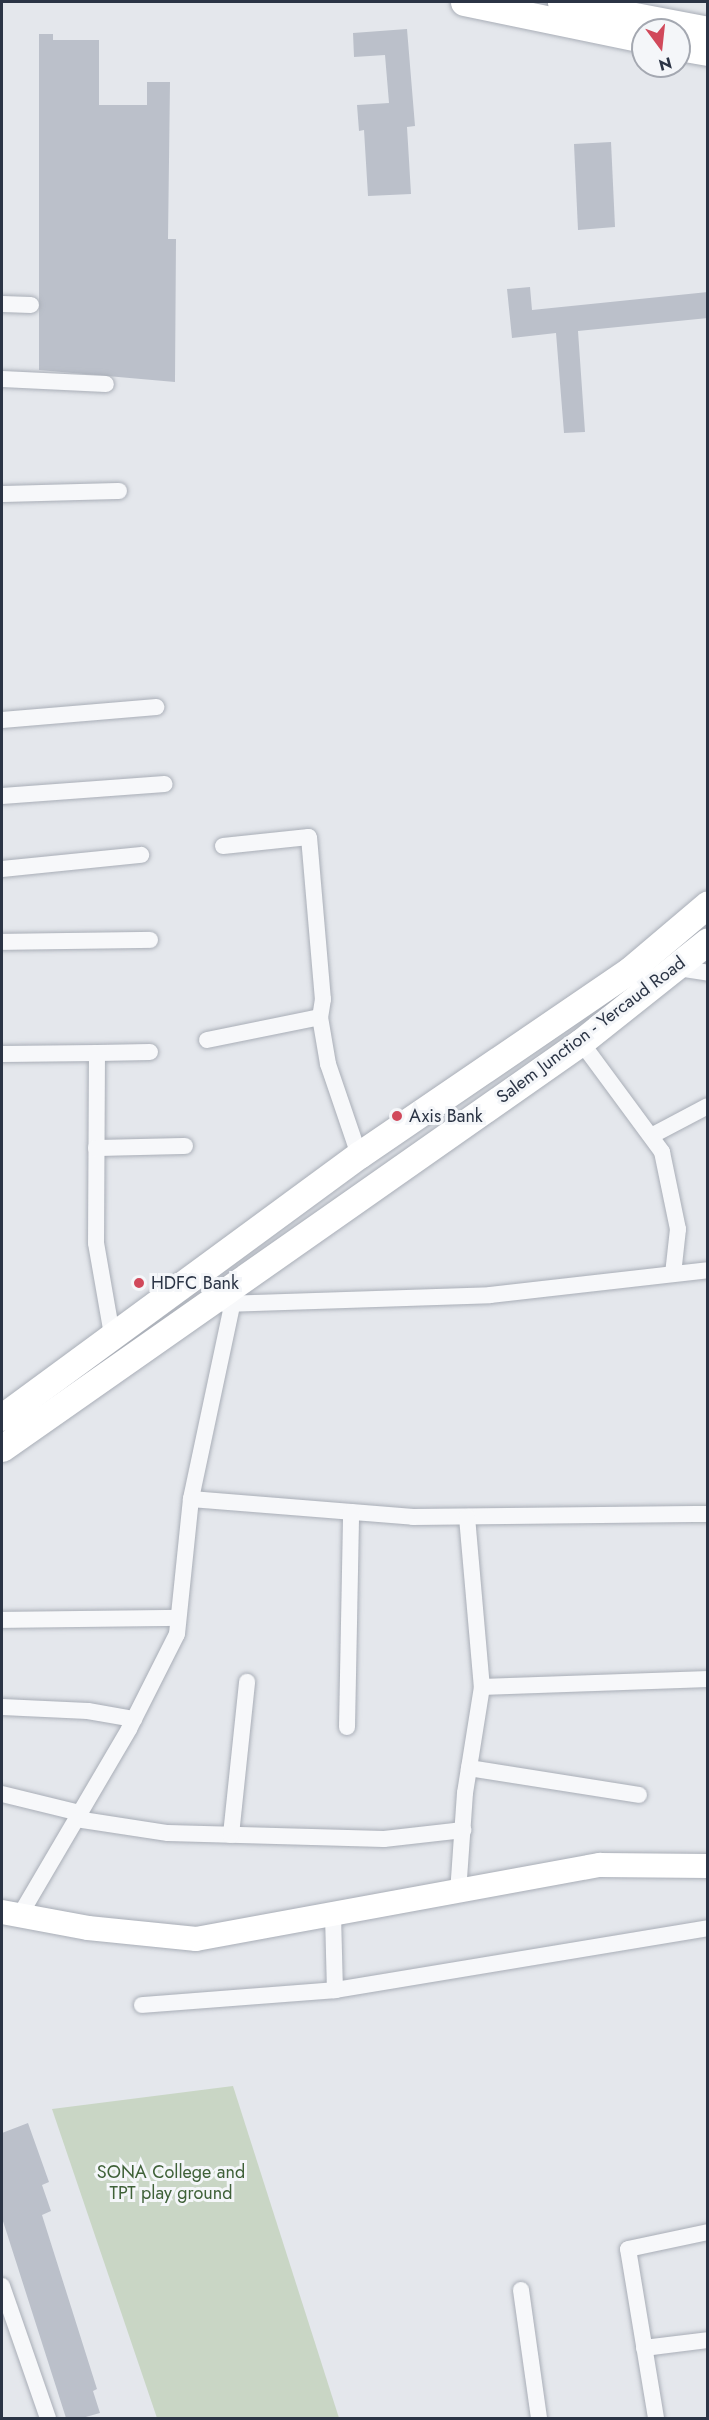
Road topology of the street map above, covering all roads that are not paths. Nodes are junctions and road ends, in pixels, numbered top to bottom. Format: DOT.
graph roads {
  1 [pos="464,2"];
  2 [pos="561,2"];
  3 [pos="708,30"];
  4 [pos="631,37"];
  5 [pos="691,49"];
  6 [pos="708,52"];
  7 [pos="2,304"];
  8 [pos="31,305"];
  9 [pos="2,379"];
  10 [pos="106,384"];
  11 [pos="119,491"];
  12 [pos="2,494"];
  13 [pos="156,707"];
  14 [pos="2,720"];
  15 [pos="165,784"];
  16 [pos="2,796"];
  17 [pos="223,846"];
  18 [pos="141,855"];
  19 [pos="2,869"];
  20 [pos="708,904"];
  21 [pos="150,940"];
  22 [pos="2,942"];
  23 [pos="708,942"];
  24 [pos="661,944"];
  25 [pos="678,968"];
  26 [pos="708,973"];
  27 [pos="320,1017"];
  28 [pos="207,1040"];
  29 [pos="581,1042"];
  30 [pos="150,1052"];
  31 [pos="97,1053"];
  32 [pos="2,1054"];
  33 [pos="708,1106"];
  34 [pos="651,1136"];
  35 [pos="185,1146"];
  36 [pos="96,1148"];
  37 [pos="359,1155"];
  38 [pos="708,1270"];
  39 [pos="673,1274"];
  40 [pos="188,1280"];
  41 [pos="233,1301"];
  42 [pos="200,1309"];
  43 [pos="112,1335"];
  44 [pos="2,1417"];
  45 [pos="2,1448"];
  46 [pos="191,1499"];
  47 [pos="351,1512"];
  48 [pos="708,1514"];
  49 [pos="467,1516"];
  50 [pos="178,1618"];
  51 [pos="2,1620"];
  52 [pos="708,1679"];
  53 [pos="248,1682"];
  54 [pos="482,1687"];
  55 [pos="2,1707"];
  56 [pos="134,1719"];
  57 [pos="346,1727"];
  58 [pos="469,1768"];
  59 [pos="2,1794"];
  60 [pos="639,1795"];
  61 [pos="78,1816"];
  62 [pos="463,1830"];
  63 [pos="231,1835"];
  64 [pos="708,1866"];
  65 [pos="458,1893"];
  66 [pos="11,1913"];
  67 [pos="333,1915"];
  68 [pos="708,1928"];
  69 [pos="335,1990"];
  70 [pos="142,2005"];
  71 [pos="708,2232"];
  72 [pos="2,2286"];
  73 [pos="521,2290"];
  74 [pos="708,2340"];
  75 [pos="644,2348"];
  76 [pos="48,2418"];
  77 [pos="539,2418"];
  78 [pos="656,2418"];
  1 -- 4 [label="main road"];
  2 -- 3 [label="main road"];
  5 -- 6 [label="main road"];
  7 -- 8 [label="street"];
  9 -- 10 [label="street"];
  11 -- 12 [label="street"];
  13 -- 14 [label="street"];
  15 -- 16 [label="street"];
  17 -- 27 [label="street"];
  18 -- 19 [label="street"];
  20 -- 24 [label="main road"];
  21 -- 22 [label="street"];
  23 -- 25 [label="main road, Salem Junction - Yercaud Road"];
  24 -- 25 [label="street"];
  24 -- 37 [label="main road"];
  25 -- 26 [label="street"];
  25 -- 29 [label="main road, Salem Junction - Yercaud Road"];
  27 -- 28 [label="street"];
  27 -- 37 [label="street"];
  29 -- 34 [label="street"];
  29 -- 42 [label="main road, Salem Junction - Yercaud Road"];
  30 -- 31 [label="street"];
  31 -- 32 [label="street"];
  31 -- 36 [label="street"];
  33 -- 34 [label="street"];
  34 -- 39 [label="street"];
  35 -- 36 [label="street"];
  36 -- 43 [label="street"];
  37 -- 40 [label="main road"];
  38 -- 39 [label="street"];
  39 -- 41 [label="street"];
  40 -- 42 [label="main road"];
  40 -- 43 [label="main road"];
  41 -- 42 [label="street"];
  41 -- 46 [label="street"];
  42 -- 45 [label="main road, Salem Junction - Yercaud Road"];
  43 -- 44 [label="main road"];
  46 -- 47 [label="street"];
  46 -- 50 [label="street"];
  47 -- 49 [label="street"];
  47 -- 57 [label="street"];
  48 -- 49 [label="street"];
  49 -- 54 [label="street"];
  50 -- 51 [label="street"];
  50 -- 56 [label="street"];
  52 -- 54 [label="street"];
  53 -- 63 [label="street"];
  54 -- 58 [label="street"];
  55 -- 56 [label="street"];
  56 -- 61 [label="street"];
  58 -- 60 [label="street"];
  58 -- 62 [label="street"];
  59 -- 61 [label="street"];
  61 -- 63 [label="street"];
  61 -- 66 [label="street"];
  62 -- 63 [label="street"];
  62 -- 65 [label="street"];
  64 -- 65 [label="street"];
  65 -- 67 [label="street"];
  66 -- 67 [label="street"];
  67 -- 69 [label="street"];
  68 -- 69 [label="street"];
  69 -- 70 [label="street"];
  71 -- 75 [label="street"];
  72 -- 76 [label="street"];
  73 -- 77 [label="street"];
  74 -- 75 [label="street"];
  75 -- 78 [label="street"];
}
